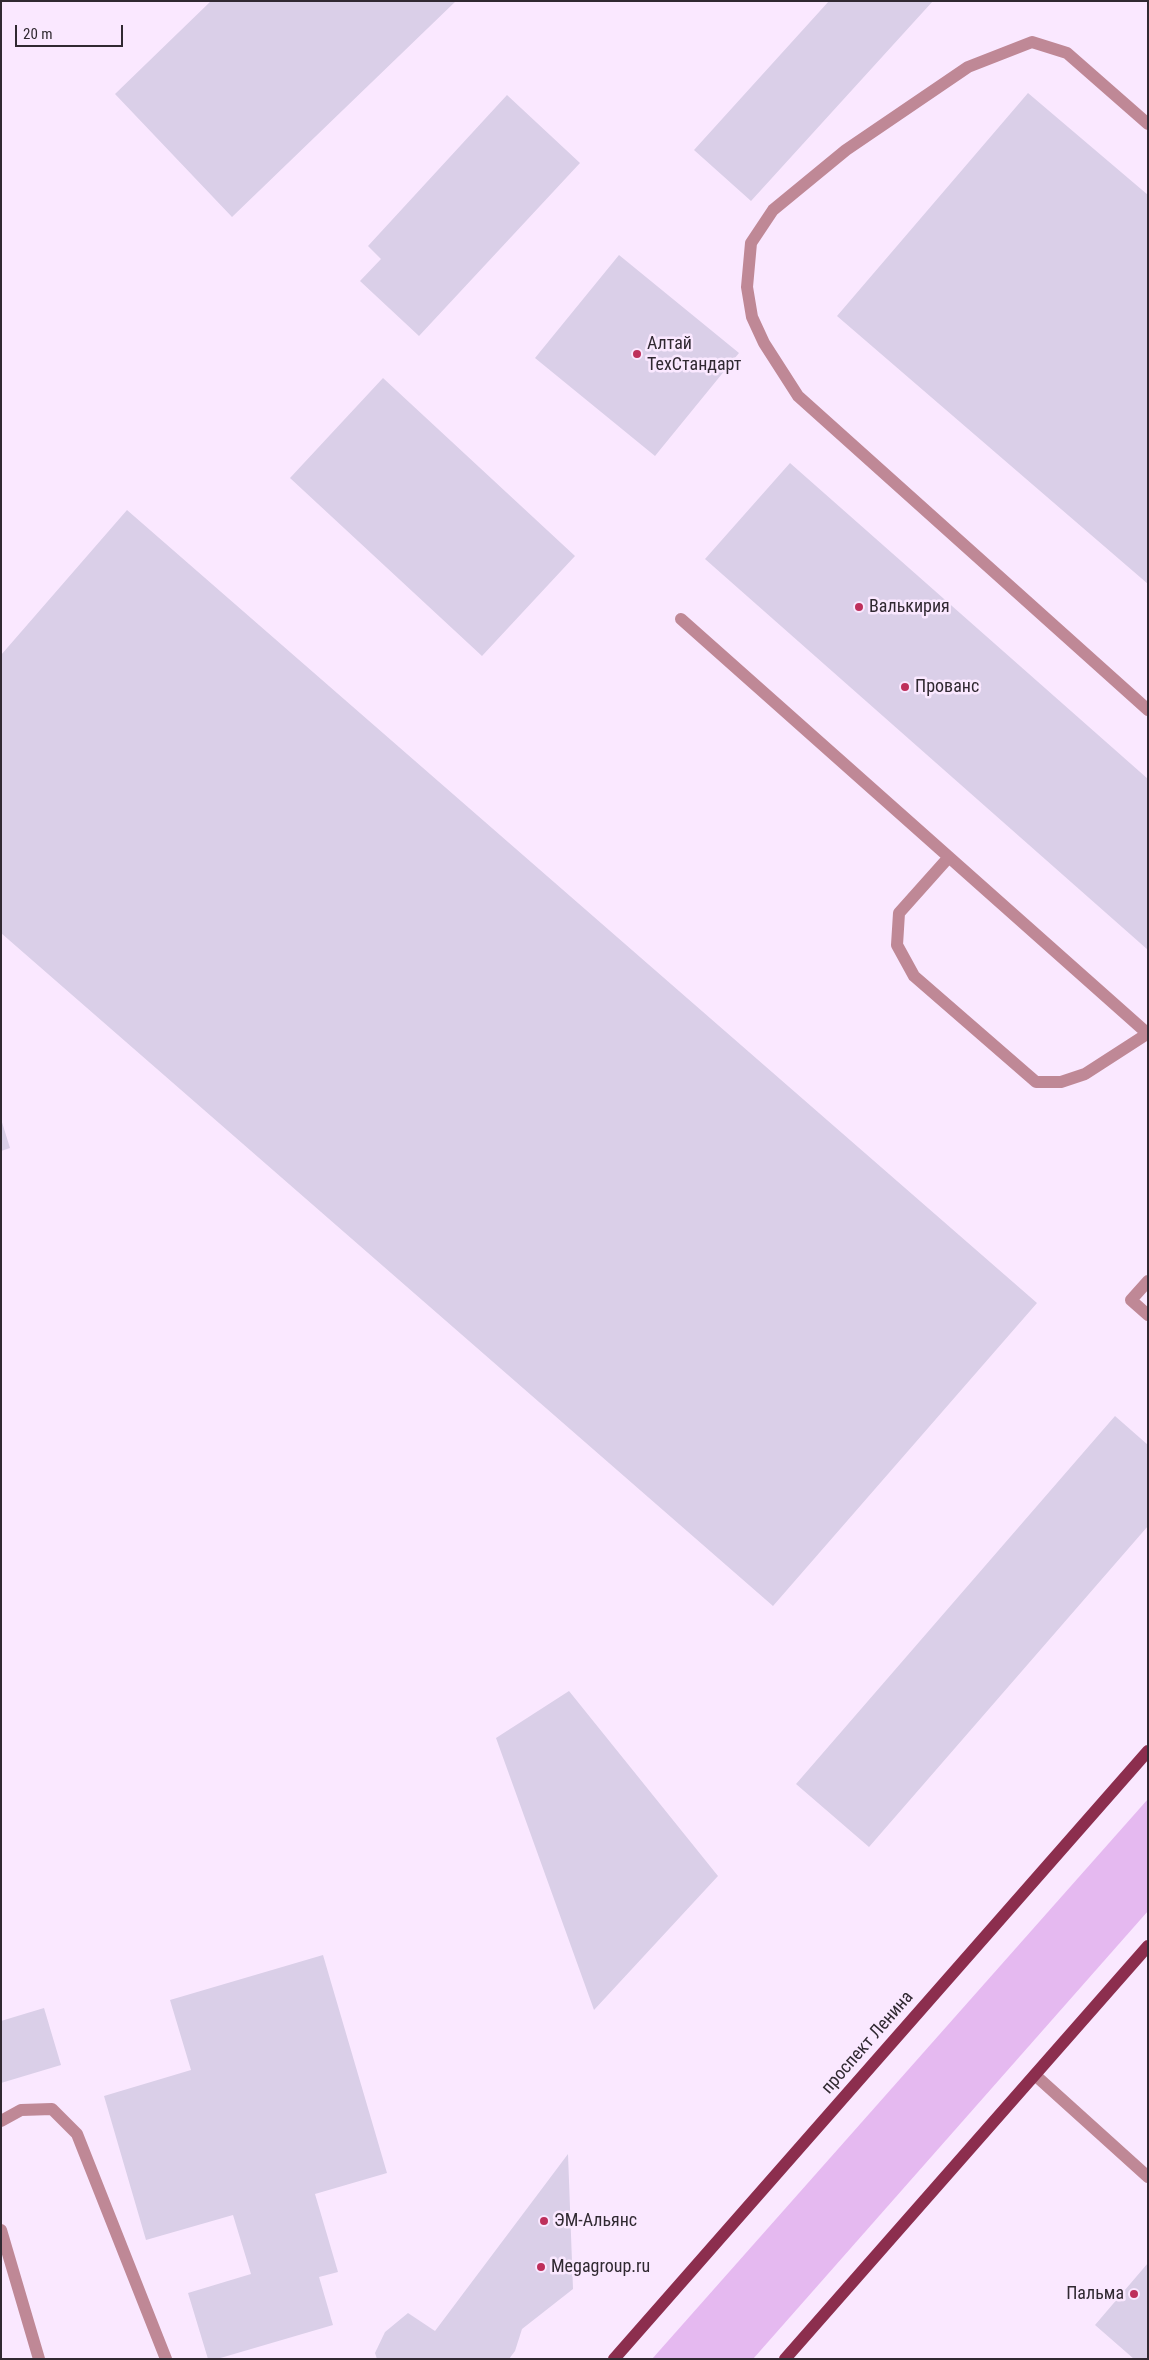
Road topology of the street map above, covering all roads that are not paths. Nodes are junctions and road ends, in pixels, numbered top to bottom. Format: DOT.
graph roads {
  1 [pos="1148,124"];
  2 [pos="681,619"];
  3 [pos="1148,710"];
  4 [pos="949,857"];
  5 [pos="1148,1034"];
  6 [pos="1148,1281"];
  7 [pos="1148,1315"];
  8 [pos="1148,1751"];
  9 [pos="1148,1946"];
  10 [pos="1035,2075"];
  11 [pos="1,2121"];
  12 [pos="1148,2178"];
  13 [pos="1,2230"];
  14 [pos="39,2359"];
  15 [pos="166,2359"];
  16 [pos="614,2359"];
  17 [pos="785,2359"];
  1 -- 3 [label="lane"];
  2 -- 4 [label="lane"];
  4 -- 5 [label="lane"];
  4 -- 5 [label="lane"];
  6 -- 7 [label="lane"];
  8 -- 16 [label="main road, проспект Ленина"];
  9 -- 10 [label="main road"];
  10 -- 12 [label="lane"];
  10 -- 17 [label="main road"];
  11 -- 15 [label="lane"];
  13 -- 14 [label="lane"];
}
